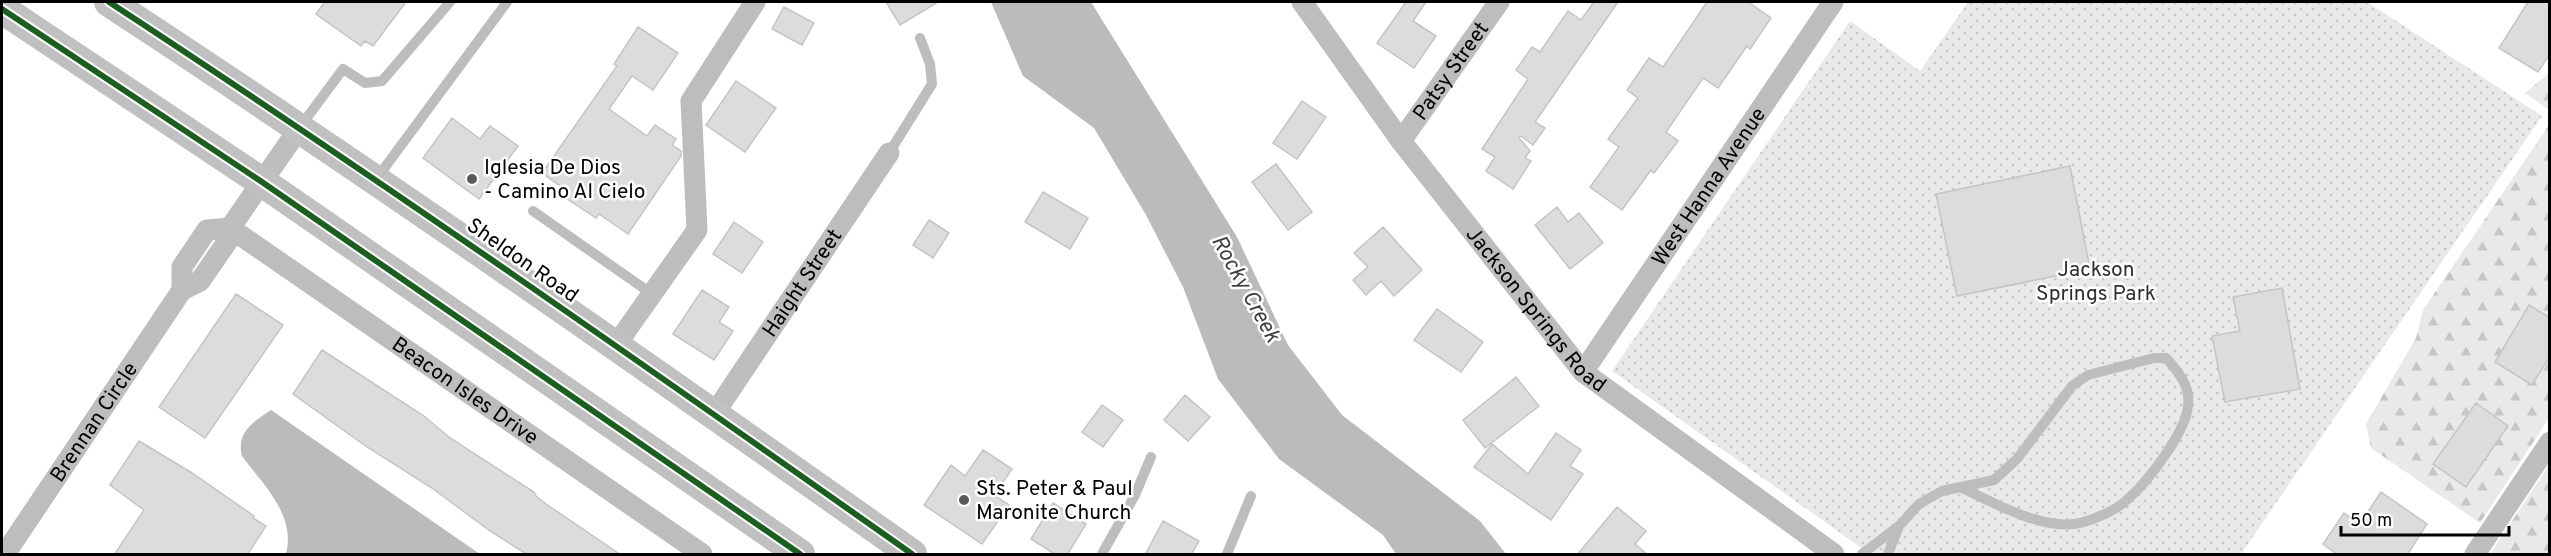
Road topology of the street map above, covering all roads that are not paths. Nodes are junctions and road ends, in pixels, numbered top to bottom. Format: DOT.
graph roads {
  1 [pos="109,2"];
  2 [pos="450,2"];
  3 [pos="507,2"];
  4 [pos="755,2"];
  5 [pos="1302,2"];
  6 [pos="1499,2"];
  7 [pos="1833,2"];
  8 [pos="2,9"];
  9 [pos="920,38"];
  10 [pos="300,127"];
  11 [pos="1401,141"];
  12 [pos="889,153"];
  13 [pos="376,179"];
  14 [pos="262,182"];
  15 [pos="533,211"];
  16 [pos="230,228"];
  17 [pos="652,294"];
  18 [pos="616,345"];
  19 [pos="1582,372"];
  20 [pos="714,414"];
  21 [pos="2550,442"];
  22 [pos="1151,457"];
  23 [pos="1962,488"];
  24 [pos="1251,496"];
  25 [pos="1899,526"];
  26 [pos="5,555"];
  27 [pos="702,555"];
  28 [pos="800,555"];
  29 [pos="912,555"];
  30 [pos="1102,555"];
  31 [pos="1227,555"];
  32 [pos="1834,555"];
  33 [pos="1862,555"];
  34 [pos="1888,555"];
  35 [pos="2475,555"];
  1 -- 10 [label="main road, Sheldon Road"];
  2 -- 10 [label="lane"];
  3 -- 13 [label="lane"];
  4 -- 17 [label="street"];
  5 -- 11 [label="street, Jackson Springs Road"];
  6 -- 11 [label="street, Patsy Street"];
  7 -- 19 [label="street, West Hanna Avenue"];
  8 -- 14 [label="main road"];
  9 -- 12 [label="lane"];
  10 -- 13 [label="main road, Sheldon Road"];
  10 -- 14 [label="street"];
  11 -- 19 [label="street, Jackson Springs Road"];
  12 -- 20 [label="street, Haight Street"];
  13 -- 18 [label="main road, Sheldon Road"];
  14 -- 16 [label="street"];
  14 -- 28 [label="main road"];
  15 -- 17 [label="lane"];
  16 -- 26 [label="street, Brennan Circle"];
  16 -- 27 [label="street, Beacon Isles Drive"];
  17 -- 18 [label="street"];
  18 -- 20 [label="main road, Sheldon Road"];
  19 -- 32 [label="street, Jackson Springs Road"];
  20 -- 29 [label="main road, Sheldon Road"];
  21 -- 35 [label="street"];
  22 -- 30 [label="lane"];
  23 -- 23 [label="lane"];
  23 -- 25 [label="lane"];
  24 -- 31 [label="lane"];
  25 -- 33 [label="lane"];
  25 -- 34 [label="lane"];
}
